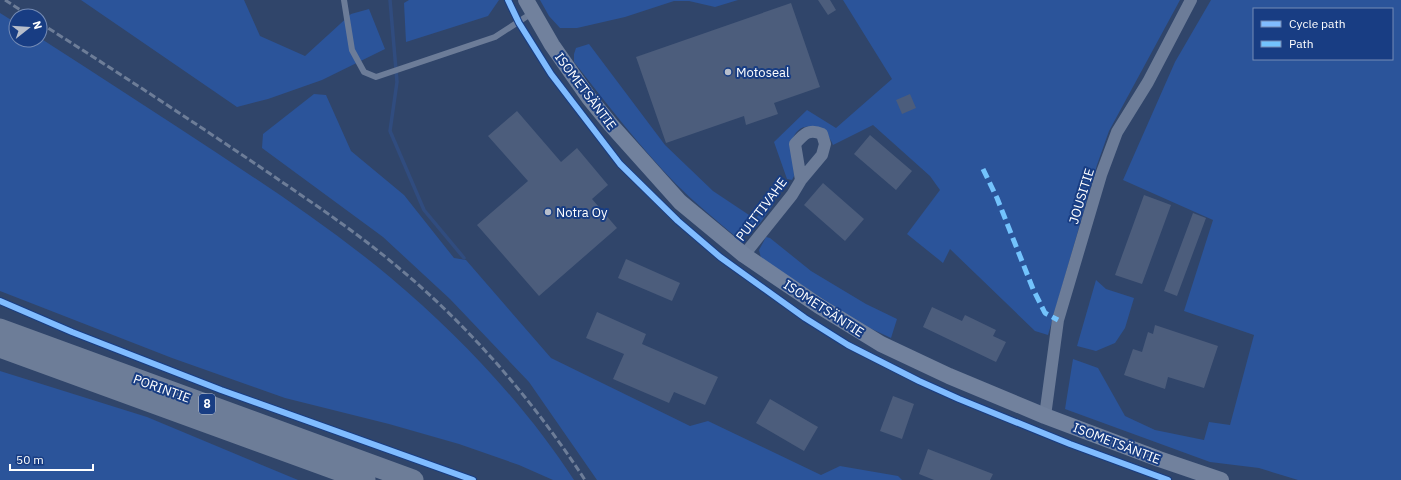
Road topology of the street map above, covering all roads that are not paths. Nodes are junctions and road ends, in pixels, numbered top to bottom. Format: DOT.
graph roads {
  1 [pos="344,0"];
  2 [pos="1191,0"];
  3 [pos="529,7"];
  4 [pos="801,180"];
  5 [pos="744,255"];
  6 [pos="0,329"];
  7 [pos="0,346"];
  8 [pos="1045,416"];
  9 [pos="365,480"];
  10 [pos="413,480"];
  11 [pos="1221,480"];
  1 -- 3 [label="lane"];
  2 -- 8 [label="street, JOUSITIE"];
  3 -- 5 [label="main road, ISOMETSÄNTIE"];
  4 -- 5 [label="street, PULTTIVAHE"];
  5 -- 8 [label="main road, ISOMETSÄNTIE"];
  6 -- 10 [label="highway, PORINTIE / 8"];
  7 -- 9 [label="highway, PORINTIE / 8"];
  8 -- 11 [label="main road, ISOMETSÄNTIE"];
}
